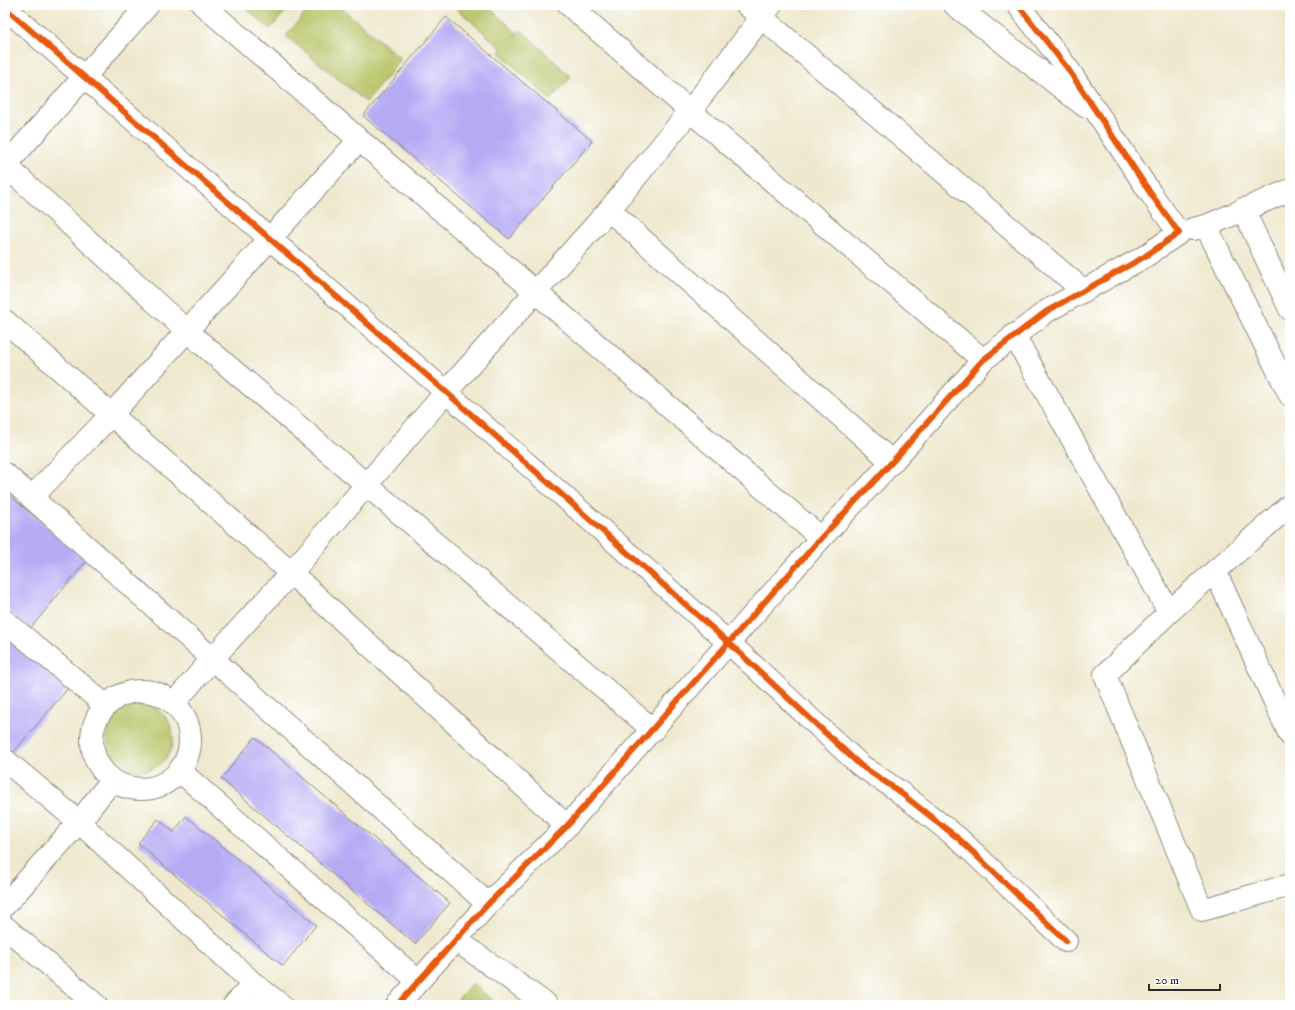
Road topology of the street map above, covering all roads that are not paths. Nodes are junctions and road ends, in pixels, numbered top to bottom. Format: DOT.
graph roads {
  1 [pos="148,5"];
  2 [pos="203,5"];
  3 [pos="569,5"];
  4 [pos="955,5"];
  5 [pos="1018,5"];
  6 [pos="5,8"];
  7 [pos="760,9"];
  8 [pos="85,77"];
  9 [pos="690,110"];
  10 [pos="1099,116"];
  11 [pos="360,140"];
  12 [pos="5,166"];
  13 [pos="1290,190"];
  14 [pos="1243,209"];
  15 [pos="609,210"];
  16 [pos="1206,226"];
  17 [pos="1179,233"];
  18 [pos="270,239"];
  19 [pos="1084,291"];
  20 [pos="536,292"];
  21 [pos="1290,309"];
  22 [pos="5,321"];
  23 [pos="187,331"];
  24 [pos="1014,335"];
  25 [pos="983,360"];
  26 [pos="446,392"];
  27 [pos="1290,395"];
  28 [pos="111,415"];
  29 [pos="892,462"];
  30 [pos="5,474"];
  31 [pos="367,486"];
  32 [pos="32,497"];
  33 [pos="1290,505"];
  34 [pos="821,538"];
  35 [pos="1215,571"];
  36 [pos="291,573"];
  37 [pos="1169,612"];
  38 [pos="5,621"];
  39 [pos="729,643"];
  40 [pos="213,658"];
  41 [pos="174,703"];
  42 [pos="105,705"];
  43 [pos="653,730"];
  44 [pos="1290,735"];
  45 [pos="5,760"];
  46 [pos="180,771"];
  47 [pos="112,780"];
  48 [pos="79,822"];
  49 [pos="567,826"];
  50 [pos="1290,885"];
  51 [pos="488,904"];
  52 [pos="5,905"];
  53 [pos="5,927"];
  54 [pos="456,940"];
  55 [pos="1066,941"];
  56 [pos="418,981"];
  57 [pos="254,984"];
  58 [pos="96,1005"];
  59 [pos="234,1005"];
  60 [pos="281,1005"];
  61 [pos="397,1005"];
  62 [pos="547,1005"];
  1 -- 8 [label="street"];
  2 -- 11 [label="street"];
  3 -- 9 [label="street"];
  4 -- 10 [label="street"];
  5 -- 10 [label="street"];
  6 -- 8 [label="street"];
  7 -- 9 [label="street"];
  7 -- 19 [label="street"];
  8 -- 12 [label="street"];
  8 -- 18 [label="street"];
  9 -- 15 [label="street"];
  9 -- 25 [label="street"];
  10 -- 17 [label="street"];
  11 -- 18 [label="street"];
  11 -- 20 [label="street"];
  12 -- 23 [label="street"];
  13 -- 14 [label="street"];
  14 -- 16 [label="street"];
  14 -- 21 [label="street"];
  15 -- 20 [label="street"];
  15 -- 29 [label="street"];
  16 -- 17 [label="street"];
  16 -- 27 [label="street"];
  17 -- 19 [label="street"];
  18 -- 23 [label="street"];
  18 -- 26 [label="street"];
  19 -- 24 [label="street"];
  20 -- 26 [label="street"];
  20 -- 34 [label="street"];
  22 -- 28 [label="street"];
  23 -- 28 [label="street"];
  23 -- 31 [label="street"];
  24 -- 25 [label="street"];
  24 -- 37 [label="street"];
  25 -- 29 [label="street"];
  26 -- 31 [label="street"];
  26 -- 39 [label="street"];
  28 -- 32 [label="street"];
  28 -- 36 [label="street"];
  29 -- 34 [label="street"];
  30 -- 32 [label="street"];
  31 -- 36 [label="street"];
  31 -- 43 [label="street"];
  32 -- 40 [label="street"];
  33 -- 35 [label="street"];
  34 -- 39 [label="street"];
  35 -- 37 [label="street"];
  35 -- 44 [label="street"];
  36 -- 40 [label="street"];
  36 -- 49 [label="street"];
  37 -- 50 [label="street"];
  38 -- 42 [label="street"];
  39 -- 43 [label="street"];
  39 -- 55 [label="street"];
  40 -- 41 [label="street"];
  40 -- 51 [label="street"];
  41 -- 42 [label="street"];
  41 -- 46 [label="street"];
  42 -- 47 [label="street"];
  43 -- 49 [label="street"];
  45 -- 48 [label="street"];
  46 -- 47 [label="street"];
  46 -- 56 [label="street"];
  47 -- 48 [label="street"];
  48 -- 52 [label="street"];
  48 -- 57 [label="street"];
  49 -- 51 [label="street"];
  51 -- 54 [label="street"];
  53 -- 58 [label="street"];
  54 -- 56 [label="street"];
  54 -- 62 [label="street"];
  56 -- 61 [label="street"];
  57 -- 59 [label="street"];
  57 -- 60 [label="street"];
}
